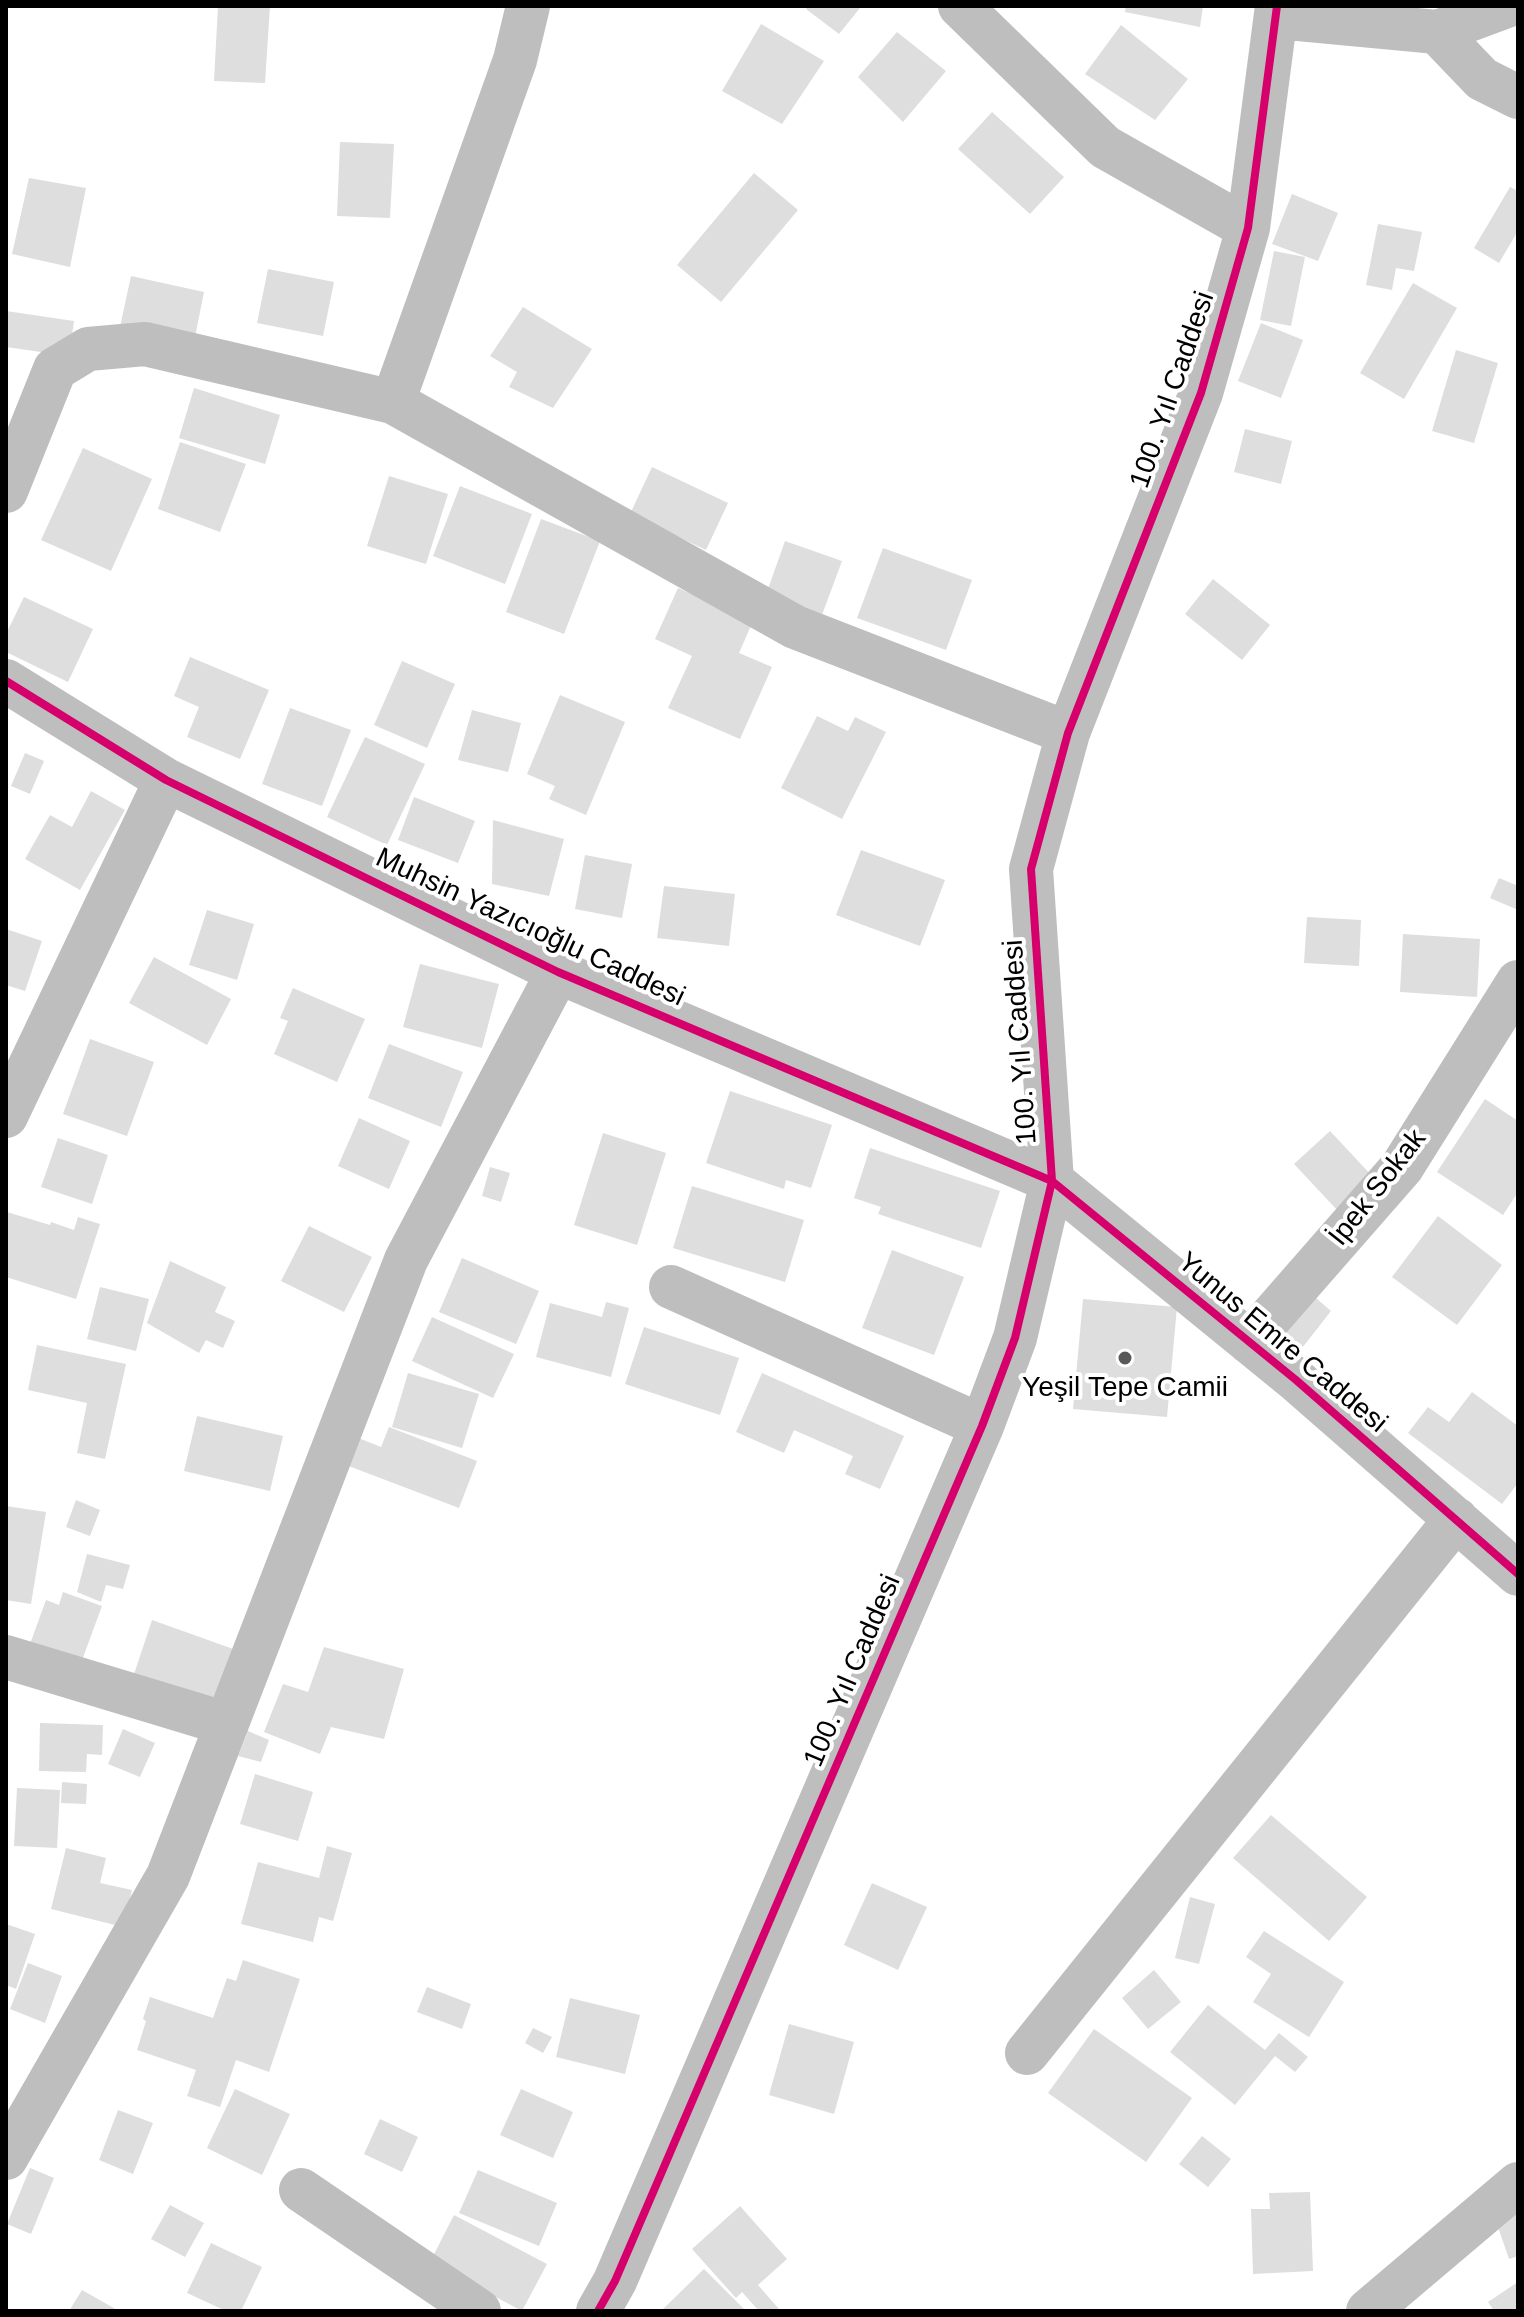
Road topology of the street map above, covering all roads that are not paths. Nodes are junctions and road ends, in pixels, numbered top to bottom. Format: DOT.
graph roads {
  1 [pos="528,6"];
  2 [pos="960,6"];
  3 [pos="1507,6"];
  4 [pos="1277,11"];
  5 [pos="1437,32"];
  6 [pos="1518,97"];
  7 [pos="1248,228"];
  8 [pos="393,402"];
  9 [pos="6,491"];
  10 [pos="6,681"];
  11 [pos="1068,733"];
  12 [pos="166,780"];
  13 [pos="558,972"];
  14 [pos="1518,982"];
  15 [pos="6,1116"];
  16 [pos="1052,1181"];
  17 [pos="671,1287"];
  18 [pos="1249,1342"];
  19 [pos="982,1426"];
  20 [pos="1456,1519"];
  21 [pos="1518,1574"];
  22 [pos="6,1657"];
  23 [pos="227,1724"];
  24 [pos="1027,2053"];
  25 [pos="6,2158"];
  26 [pos="1518,2184"];
  27 [pos="301,2190"];
  28 [pos="479,2311"];
  29 [pos="598,2311"];
  30 [pos="1368,2311"];
  1 -- 8 [label="street"];
  2 -- 7 [label="street"];
  3 -- 5 [label="street"];
  4 -- 5 [label="street"];
  4 -- 7 [label="street, 100. Yıl Caddesi"];
  5 -- 6 [label="street"];
  7 -- 11 [label="street, 100. Yıl Caddesi"];
  8 -- 9 [label="street"];
  8 -- 11 [label="street"];
  10 -- 12 [label="street, Muhsin Yazıcıoğlu Caddesi"];
  11 -- 16 [label="street, 100. Yıl Caddesi"];
  12 -- 13 [label="street, Muhsin Yazıcıoğlu Caddesi"];
  12 -- 15 [label="street"];
  13 -- 16 [label="street, Muhsin Yazıcıoğlu Caddesi"];
  13 -- 23 [label="street"];
  14 -- 18 [label="street, İpek Sokak"];
  16 -- 18 [label="street, Yunus Emre Caddesi"];
  16 -- 19 [label="street, 100. Yıl Caddesi"];
  17 -- 19 [label="street"];
  18 -- 20 [label="street, Yunus Emre Caddesi"];
  19 -- 29 [label="street, 100. Yıl Caddesi"];
  20 -- 21 [label="street, Yunus Emre Caddesi"];
  20 -- 24 [label="street"];
  22 -- 23 [label="street"];
  23 -- 25 [label="street"];
  26 -- 30 [label="street"];
  27 -- 28 [label="street"];
}
